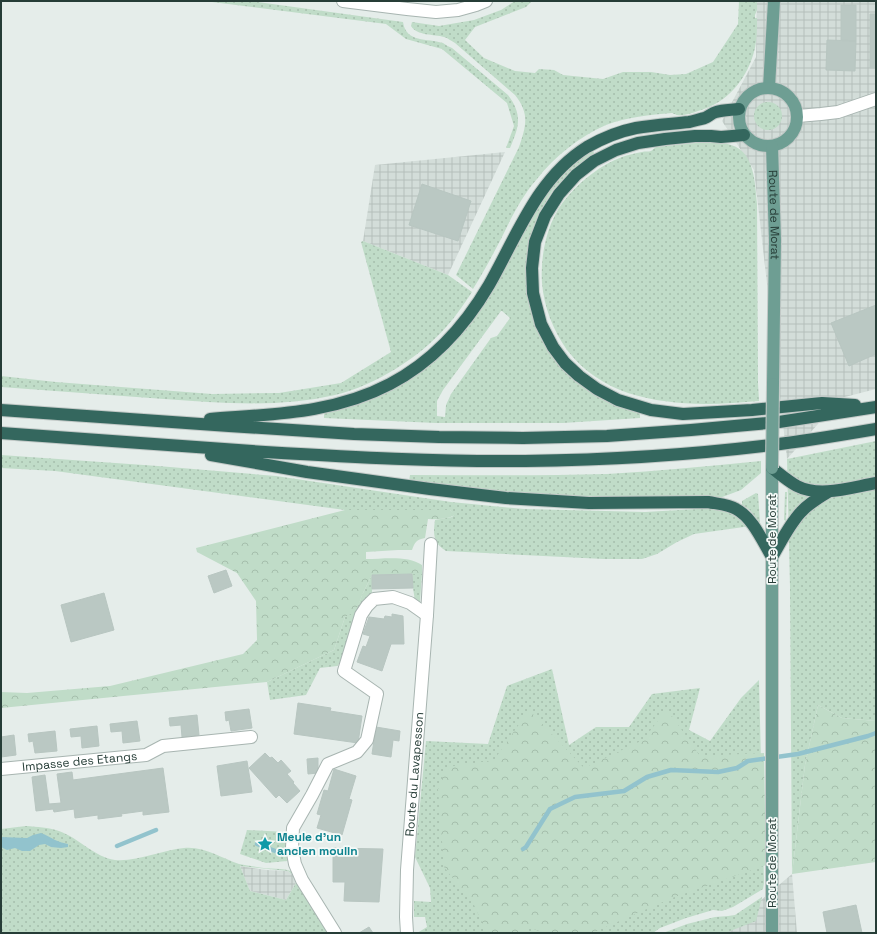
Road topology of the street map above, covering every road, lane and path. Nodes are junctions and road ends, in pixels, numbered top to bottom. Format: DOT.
graph roads {
  1 [pos="343,1"];
  2 [pos="486,1"];
  3 [pos="774,1"];
  4 [pos="769,87"];
  5 [pos="876,99"];
  6 [pos="739,109"];
  7 [pos="798,116"];
  8 [pos="744,135"];
  9 [pos="772,146"];
  10 [pos="876,406"];
  11 [pos="1,410"];
  12 [pos="168,422"];
  13 [pos="876,429"];
  14 [pos="1,433"];
  15 [pos="149,444"];
  16 [pos="772,468"];
  17 [pos="876,483"];
  18 [pos="828,492"];
  19 [pos="431,544"];
  20 [pos="772,557"];
  21 [pos="427,615"];
  22 [pos="251,737"];
  23 [pos="1,770"];
  24 [pos="335,933"];
  25 [pos="408,933"];
  26 [pos="772,933"];
  1 -- 2 [label="street"];
  3 -- 4 [label="main road"];
  4 -- 6 [label="main road"];
  4 -- 7 [label="main road"];
  5 -- 7 [label="street"];
  6 -- 8 [label="main road"];
  6 -- 12 [label="highway"];
  7 -- 9 [label="main road"];
  8 -- 9 [label="main road"];
  8 -- 10 [label="highway"];
  9 -- 16 [label="main road, Route de Morat, bridge"];
  10 -- 12 [label="highway"];
  11 -- 12 [label="highway"];
  13 -- 15 [label="highway"];
  14 -- 15 [label="highway"];
  15 -- 20 [label="highway"];
  16 -- 18 [label="highway"];
  16 -- 20 [label="main road, Route de Morat"];
  17 -- 18 [label="highway"];
  18 -- 20 [label="highway"];
  19 -- 21 [label="street, Route du Lavapesson"];
  20 -- 26 [label="main road, Route de Morat"];
  21 -- 24 [label="street"];
  21 -- 25 [label="street, Route du Lavapesson"];
  22 -- 23 [label="street, Impasse des Etangs"];
}
